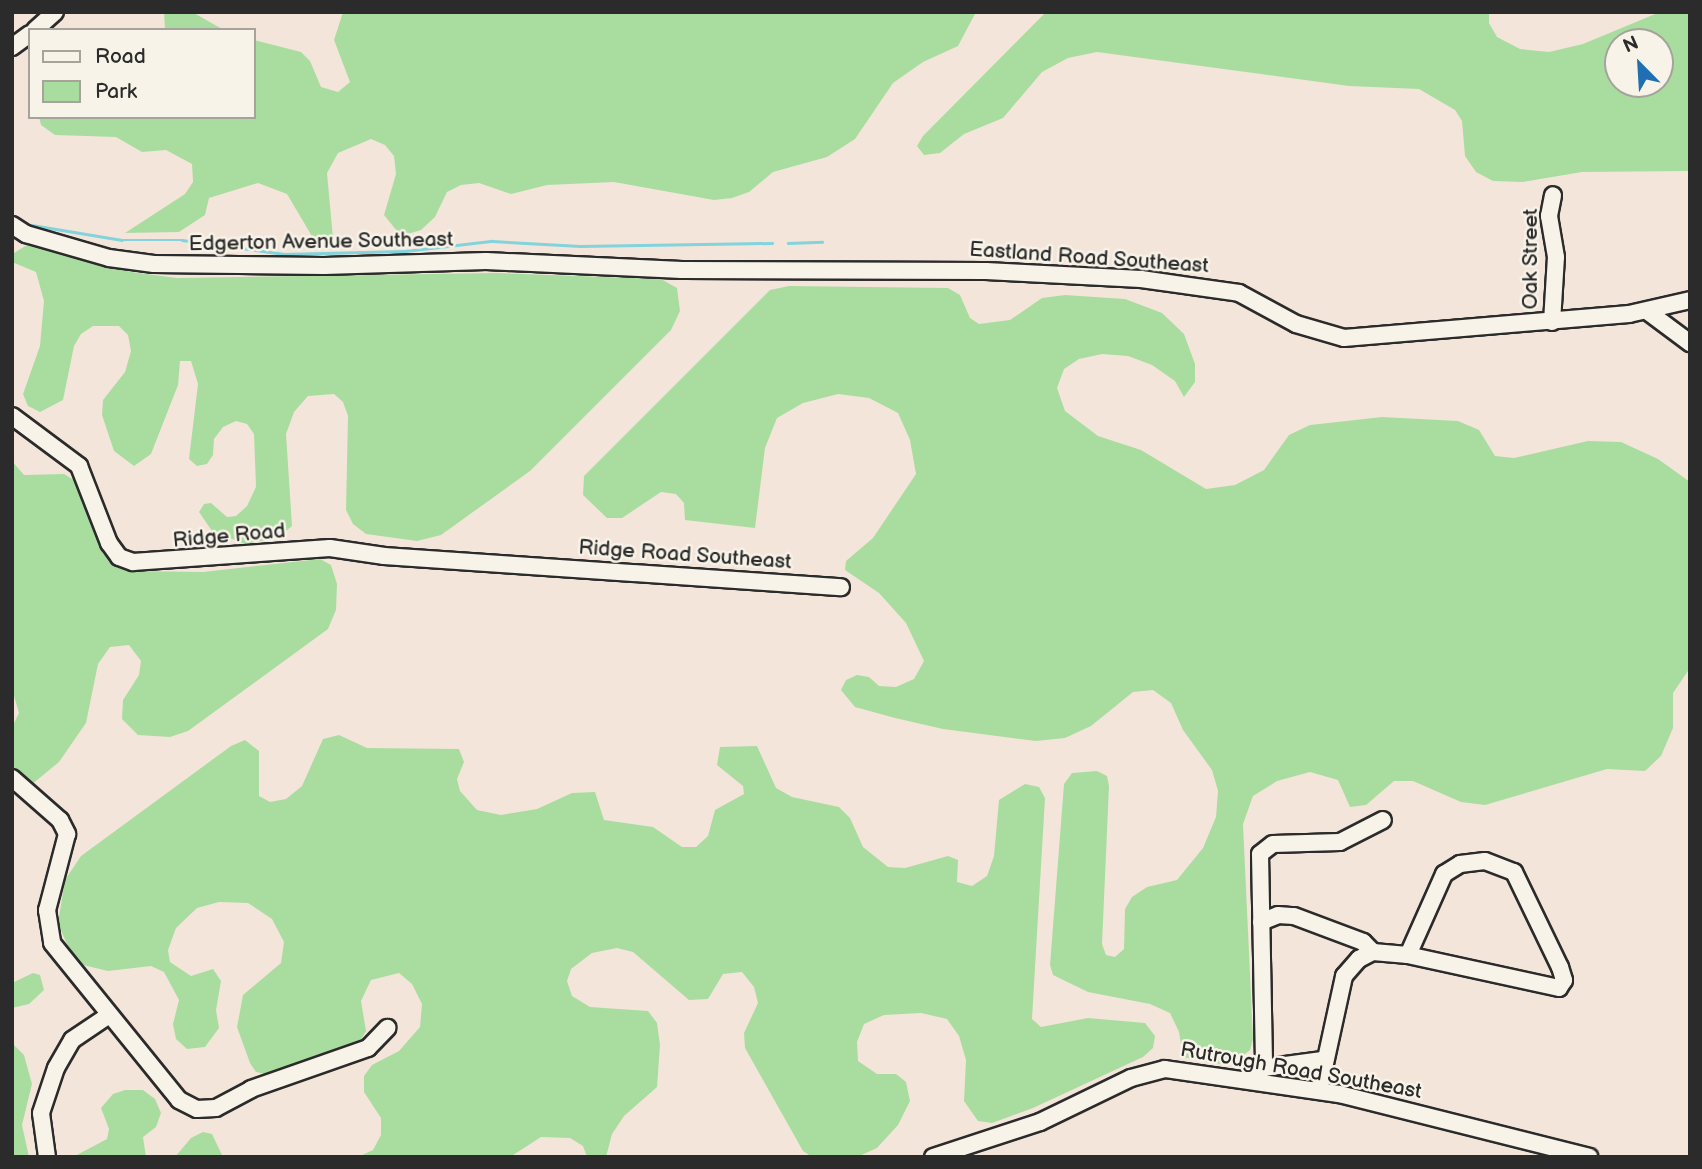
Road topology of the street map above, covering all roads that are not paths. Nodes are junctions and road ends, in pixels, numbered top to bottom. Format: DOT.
graph roads {
  1 [pos="55,12"];
  2 [pos="37,28"];
  3 [pos="28,35"];
  4 [pos="12,47"];
  5 [pos="1553,195"];
  6 [pos="14,230"];
  7 [pos="639,268"];
  8 [pos="1690,300"];
  9 [pos="1647,311"];
  10 [pos="1552,322"];
  11 [pos="1690,343"];
  12 [pos="12,416"];
  13 [pos="526,566"];
  14 [pos="841,587"];
  15 [pos="12,778"];
  16 [pos="1382,820"];
  17 [pos="1261,922"];
  18 [pos="1373,952"];
  19 [pos="1408,955"];
  20 [pos="109,1015"];
  21 [pos="387,1028"];
  22 [pos="1322,1060"];
  23 [pos="1260,1075"];
  24 [pos="1319,1091"];
  25 [pos="47,1157"];
  26 [pos="933,1157"];
  27 [pos="1589,1157"];
  1 -- 2 [label="street"];
  3 -- 4 [label="street"];
  5 -- 10 [label="street, Oak Street"];
  6 -- 7 [label="street, Edgerton Avenue Southeast"];
  7 -- 10 [label="street, Eastland Road Southeast"];
  8 -- 9 [label="street, Eastland Road Southeast"];
  9 -- 10 [label="street, Eastland Road Southeast"];
  9 -- 11 [label="street"];
  12 -- 13 [label="street, Ridge Road"];
  13 -- 14 [label="street, Ridge Road Southeast"];
  15 -- 20 [label="street"];
  16 -- 17 [label="street"];
  17 -- 18 [label="street"];
  17 -- 23 [label="street"];
  18 -- 19 [label="street"];
  18 -- 22 [label="street"];
  19 -- 19 [label="street"];
  20 -- 21 [label="street"];
  20 -- 25 [label="street"];
  22 -- 23 [label="street"];
  22 -- 24 [label="street"];
  23 -- 24 [label="street, Rutrough Road Southeast"];
  23 -- 26 [label="street, Rutrough Road Southeast"];
  24 -- 27 [label="street, Rutrough Road Southeast"];
}
